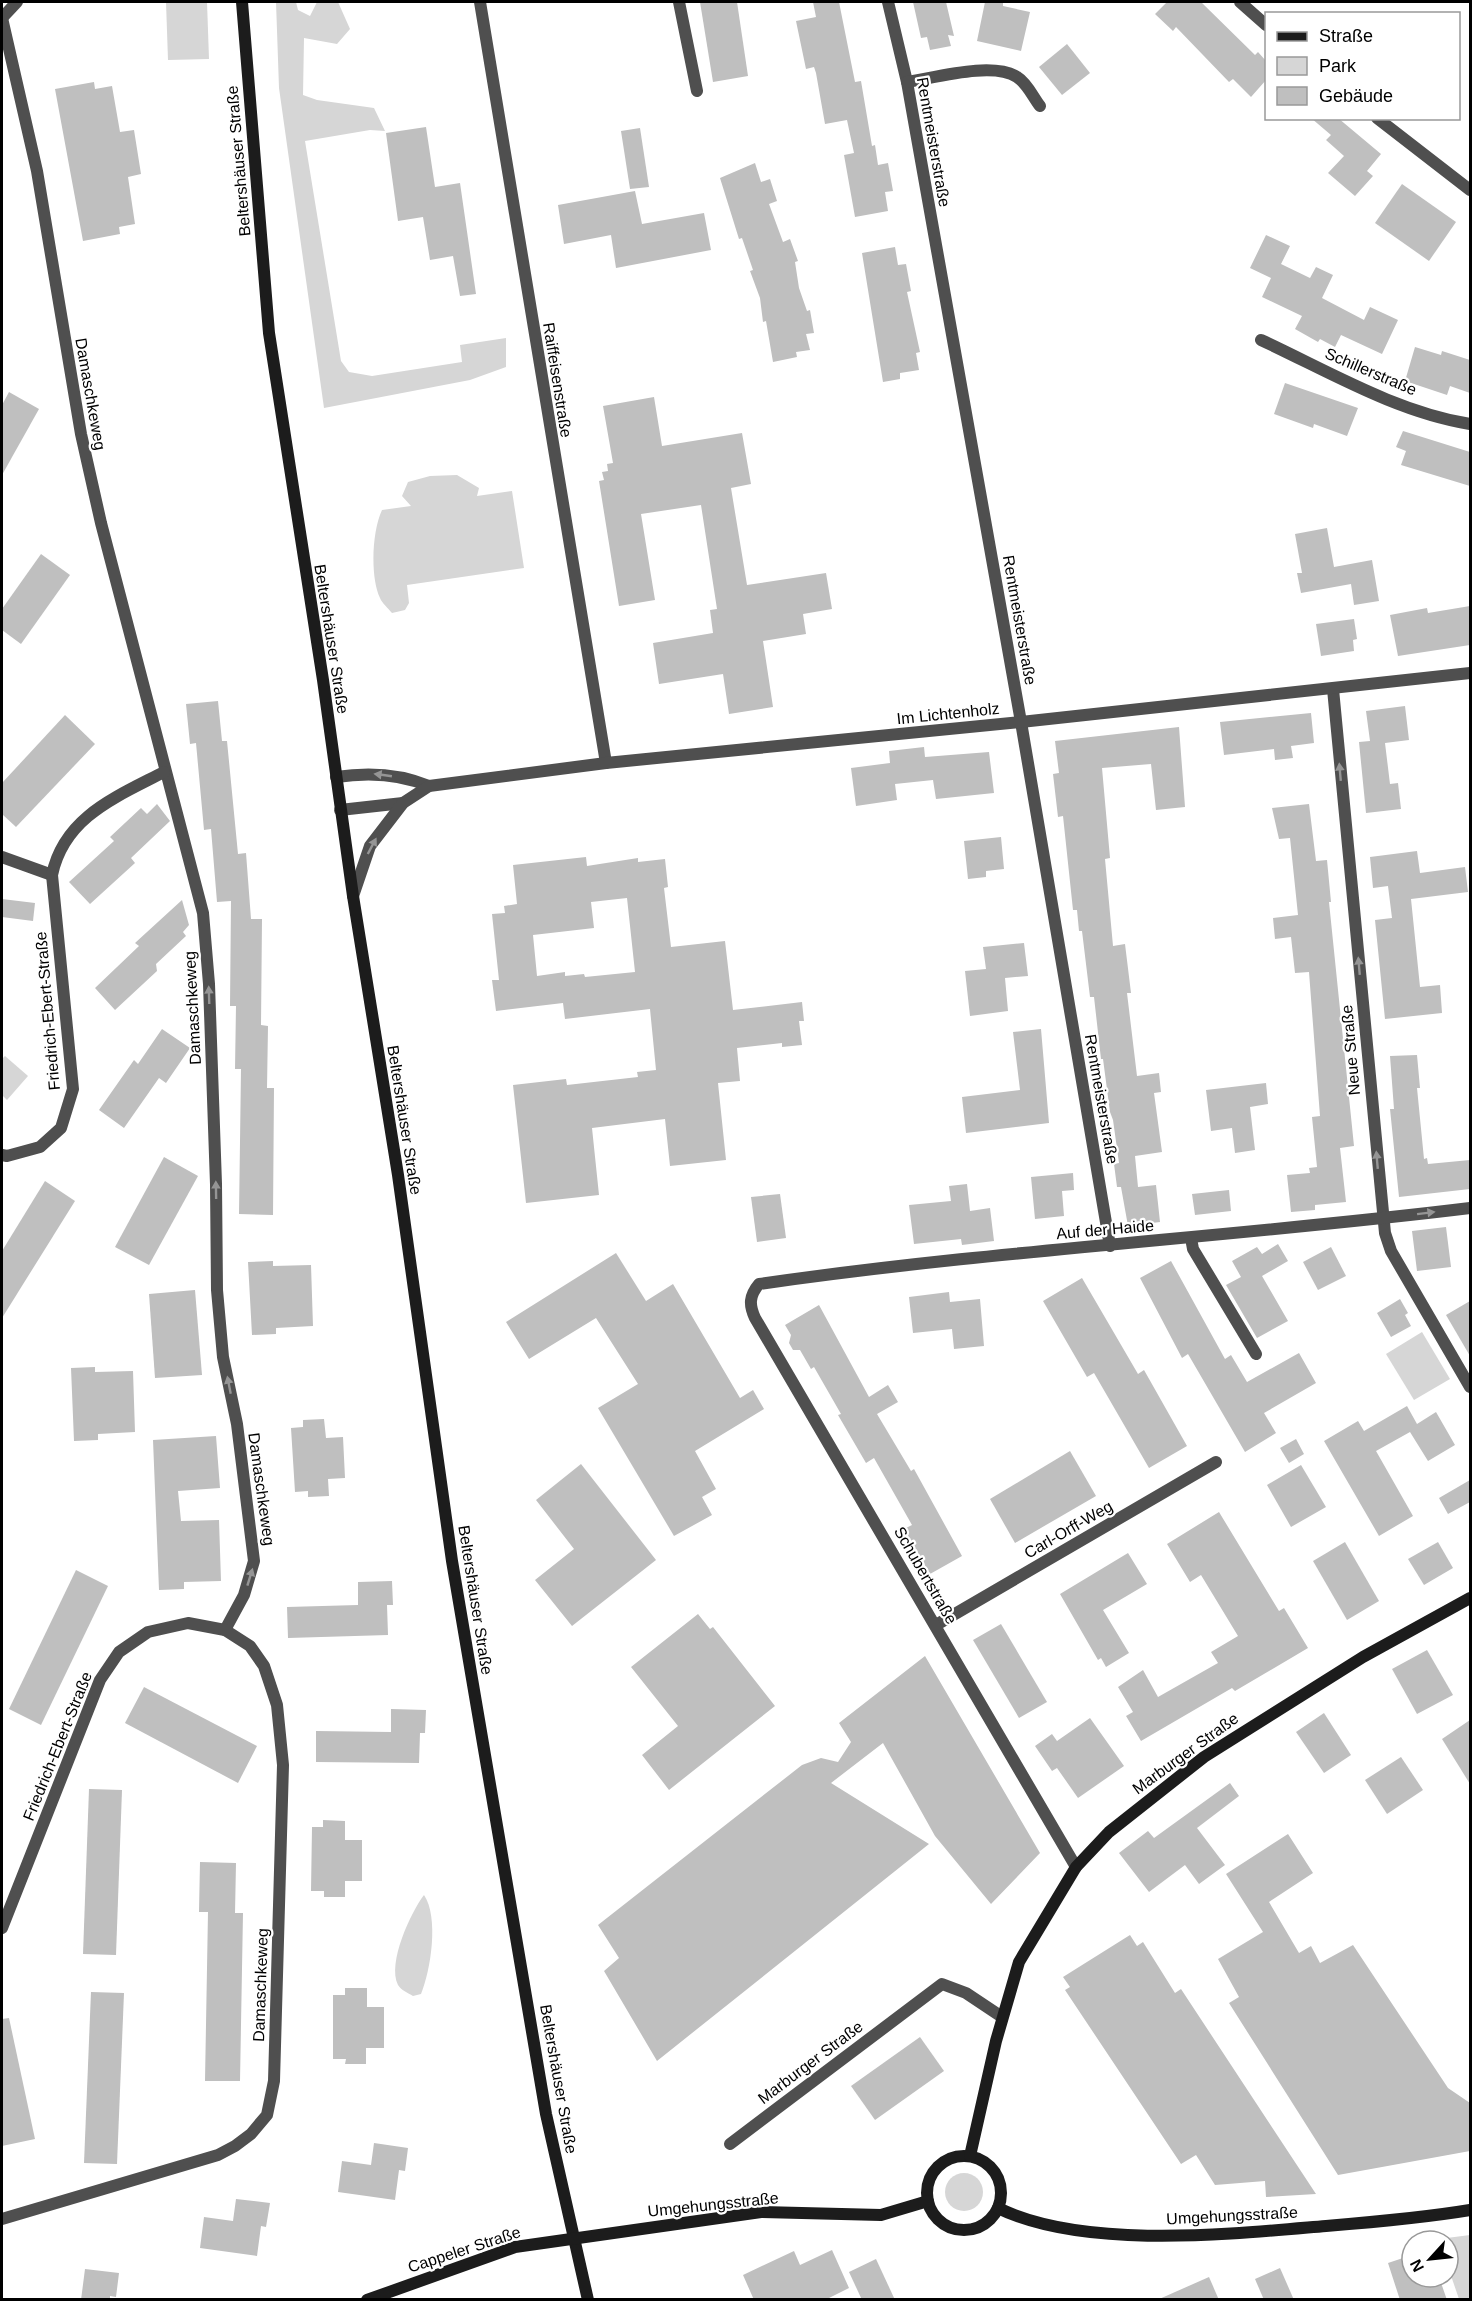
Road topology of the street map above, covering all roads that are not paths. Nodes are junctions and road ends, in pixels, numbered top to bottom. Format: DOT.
graph roads {
  1 [pos="17,2"];
  2 [pos="242,2"];
  3 [pos="480,2"];
  4 [pos="679,2"];
  5 [pos="888,2"];
  6 [pos="1240,2"];
  7 [pos="2,18"];
  8 [pos="1265,24"];
  9 [pos="907,82"];
  10 [pos="697,91"];
  11 [pos="1040,106"];
  12 [pos="1380,120"];
  13 [pos="1470,190"];
  14 [pos="1261,340"];
  15 [pos="1470,424"];
  16 [pos="1470,673"];
  17 [pos="1333,689"];
  18 [pos="1021,722"];
  19 [pos="606,763"];
  20 [pos="164,772"];
  21 [pos="336,777"];
  22 [pos="429,786"];
  23 [pos="403,803"];
  24 [pos="340,810"];
  25 [pos="2,856"];
  26 [pos="52,875"];
  27 [pos="352,896"];
  28 [pos="2,1155"];
  29 [pos="1470,1208"];
  30 [pos="1382,1219"];
  31 [pos="1191,1238"];
  32 [pos="1110,1246"];
  33 [pos="751,1298"];
  34 [pos="1256,1354"];
  35 [pos="1470,1387"];
  36 [pos="1216,1462"];
  37 [pos="1470,1598"];
  38 [pos="936,1624"];
  39 [pos="225,1630"];
  40 [pos="1076,1867"];
  41 [pos="2,1928"];
  42 [pos="1002,2017"];
  43 [pos="730,2144"];
  44 [pos="970,2156"];
  45 [pos="928,2201"];
  46 [pos="998,2208"];
  47 [pos="1470,2210"];
  48 [pos="2,2219"];
  49 [pos="573,2238"];
  50 [pos="367,2300"];
  51 [pos="588,2300"];
  1 -- 7 [label="street"];
  2 -- 21 [label="main road, Beltershäuser Straße"];
  3 -- 19 [label="street, Raiffeisenstraße"];
  4 -- 10 [label="street"];
  5 -- 9 [label="street, Rentmeisterstraße"];
  6 -- 8 [label="street"];
  7 -- 20 [label="street, Damaschkeweg"];
  9 -- 11 [label="street"];
  9 -- 18 [label="street, Rentmeisterstraße"];
  12 -- 13 [label="street"];
  14 -- 15 [label="street, Schillerstraße"];
  16 -- 17 [label="street, Im Lichtenholz"];
  17 -- 18 [label="street, Im Lichtenholz"];
  30 -- 17 [label="street, Neue Straße, one-way"];
  18 -- 19 [label="street, Im Lichtenholz"];
  18 -- 32 [label="street, Rentmeisterstraße"];
  19 -- 22 [label="street, Im Lichtenholz"];
  20 -- 26 [label="street"];
  39 -- 20 [label="street, Damaschkeweg, one-way"];
  22 -- 21 [label="street, Im Lichtenholz, one-way"];
  21 -- 24 [label="main road, Beltershäuser Straße"];
  22 -- 23 [label="street, Im Lichtenholz"];
  23 -- 24 [label="street, Im Lichtenholz"];
  27 -- 23 [label="street, Im Lichtenholz, one-way"];
  24 -- 27 [label="main road, Beltershäuser Straße"];
  25 -- 26 [label="street"];
  26 -- 28 [label="street, Friedrich-Ebert-Straße"];
  27 -- 49 [label="main road, Beltershäuser Straße"];
  30 -- 29 [label="street, Auf der Haide, one-way"];
  30 -- 31 [label="street, Auf der Haide"];
  30 -- 35 [label="street, Neue Straße"];
  31 -- 32 [label="street, Auf der Haide"];
  31 -- 34 [label="street"];
  32 -- 33 [label="street, Auf der Haide"];
  33 -- 38 [label="street, Schubertstraße"];
  36 -- 38 [label="street, Carl-Orff-Weg"];
  37 -- 40 [label="main road, Marburger Straße"];
  38 -- 40 [label="street, Schubertstraße"];
  39 -- 41 [label="street, Friedrich-Ebert-Straße"];
  39 -- 48 [label="street, Damaschkeweg"];
  40 -- 42 [label="main road, Marburger Straße"];
  42 -- 43 [label="street, Marburger Straße"];
  42 -- 44 [label="main road, Marburger Straße"];
  44 -- 45 [label="main road"];
  44 -- 46 [label="main road"];
  45 -- 46 [label="main road"];
  45 -- 49 [label="main road, Umgehungsstraße"];
  46 -- 47 [label="main road, Umgehungsstraße"];
  49 -- 50 [label="main road, Cappeler Straße"];
  49 -- 51 [label="main road, Beltershäuser Straße"];
}
